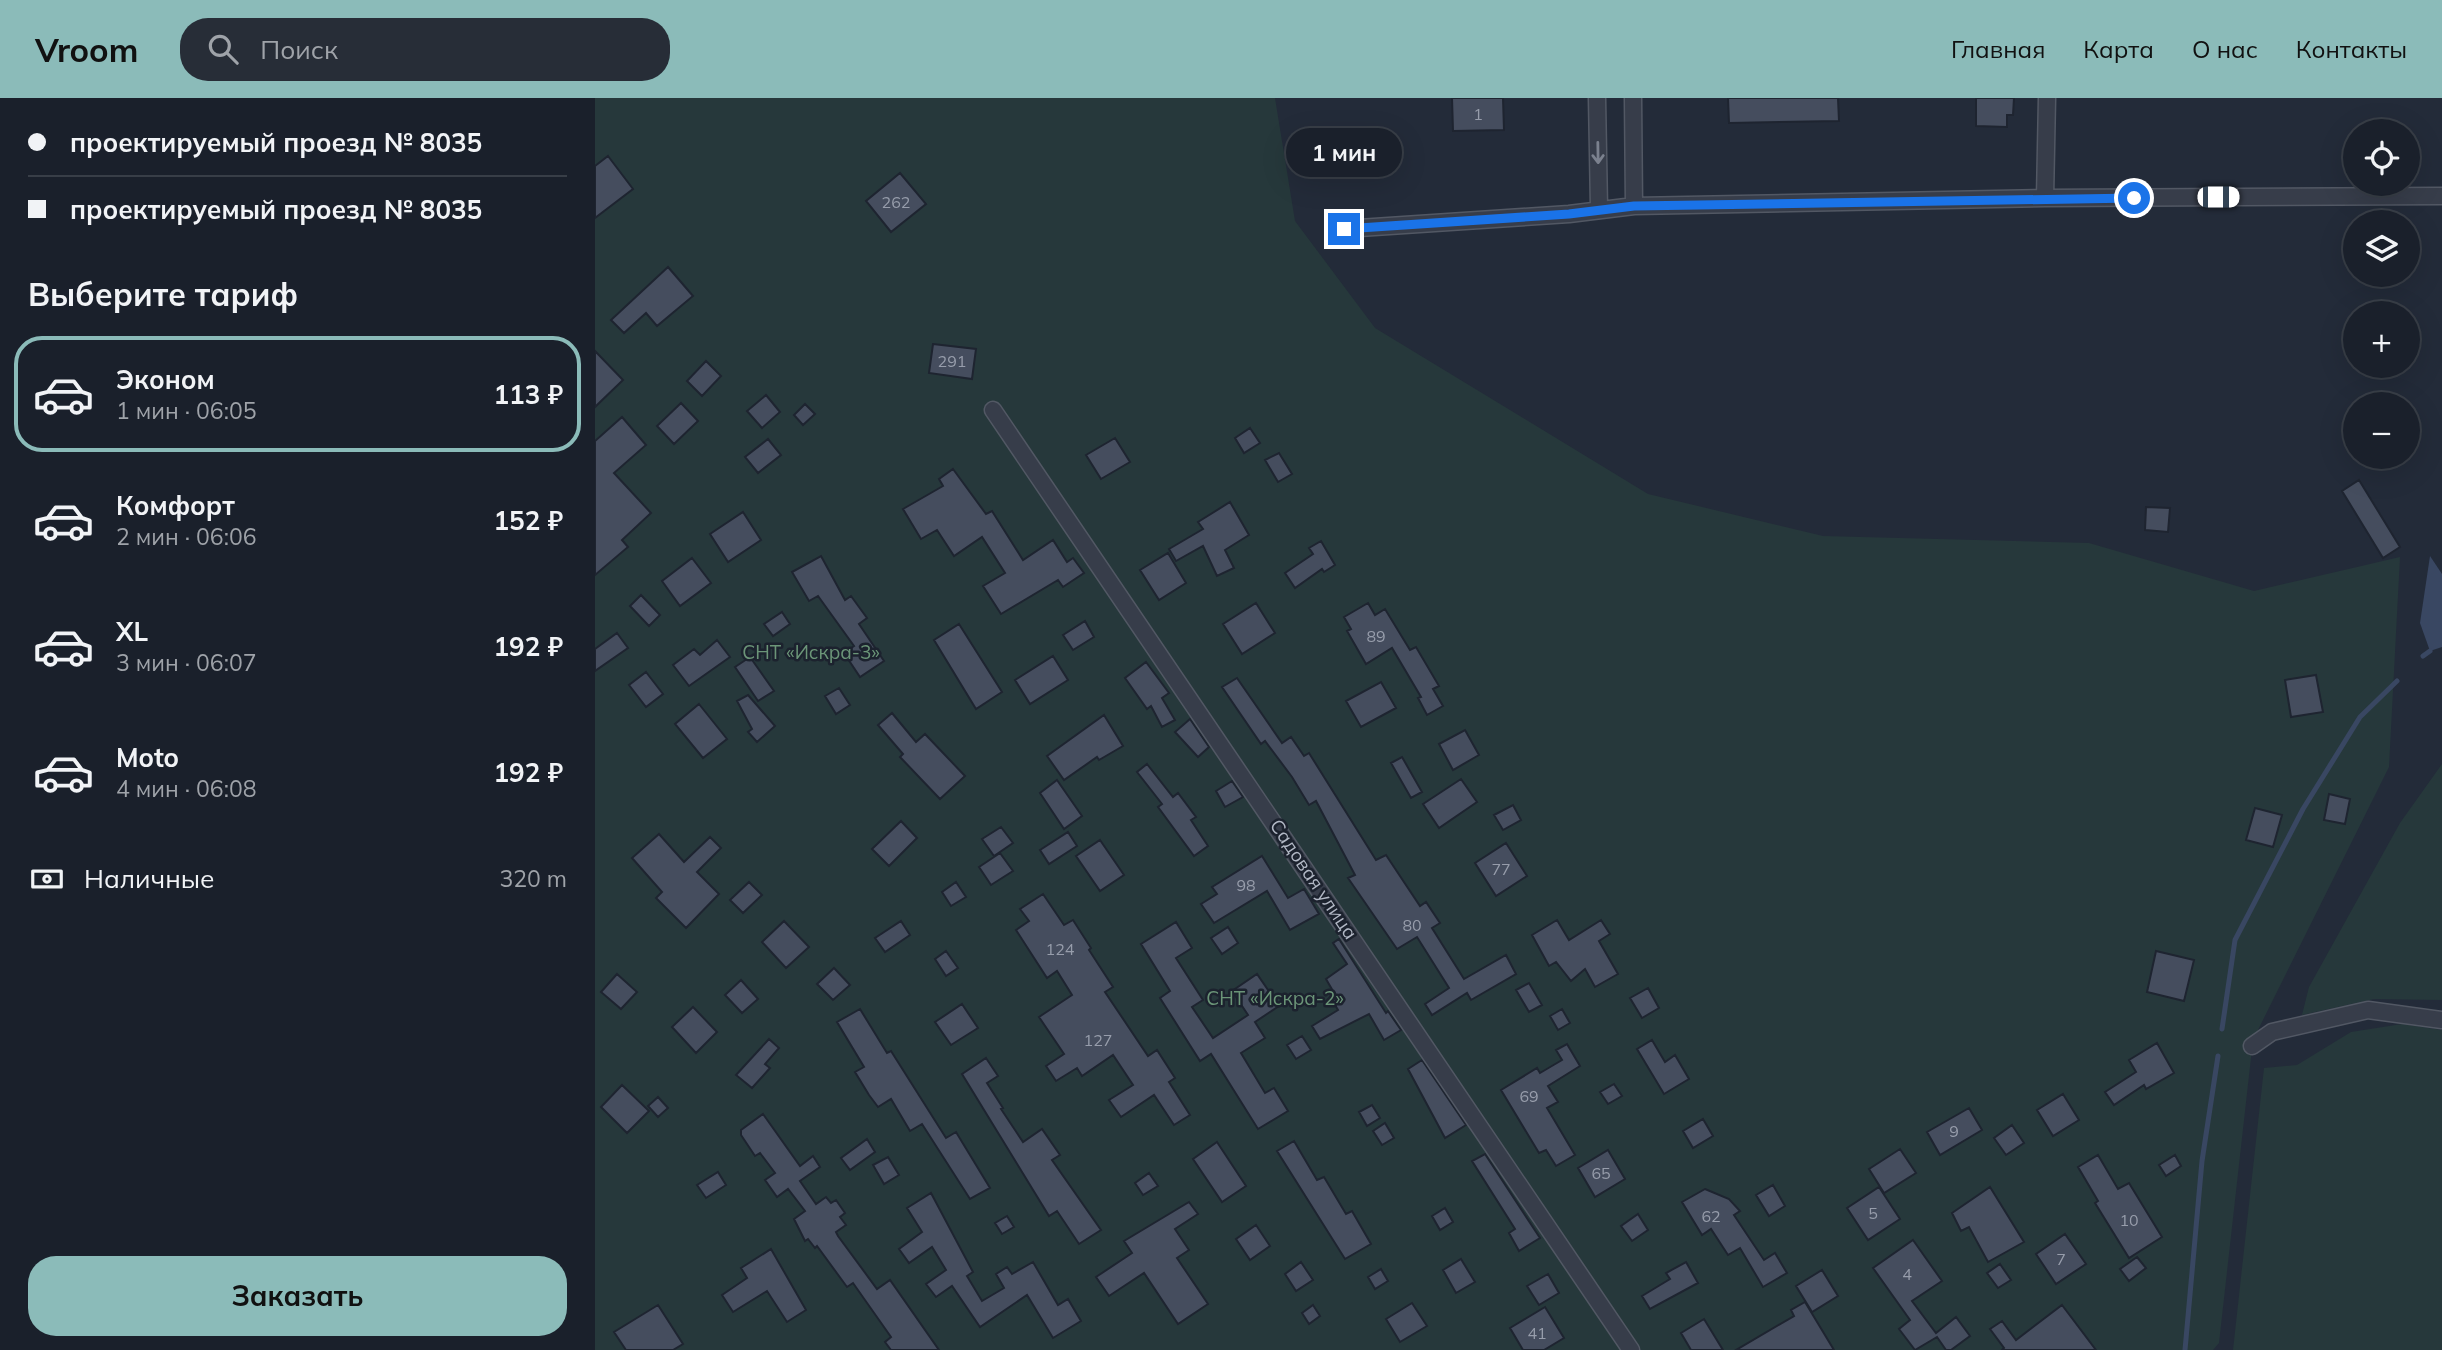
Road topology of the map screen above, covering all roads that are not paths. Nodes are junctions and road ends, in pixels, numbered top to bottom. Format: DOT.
graph roads {
  1 [pos="1597,98"];
  2 [pos="1633,98"];
  3 [pos="2047,98"];
  4 [pos="2442,196"];
  5 [pos="2045,198"];
  6 [pos="1634,206"];
  7 [pos="1599,208"];
  8 [pos="1344,229"];
  9 [pos="993,410"];
  10 [pos="2442,1020"];
  11 [pos="2252,1046"];
  12 [pos="1632,1350"];
  1 -- 7 [label="street, one-way"];
  2 -- 6 [label="street"];
  3 -- 5 [label="street"];
  4 -- 5 [label="street"];
  5 -- 6 [label="street"];
  6 -- 7 [label="street"];
  7 -- 8 [label="street"];
  9 -- 12 [label="street, Садовая улица"];
  10 -- 11 [label="street"];
}
